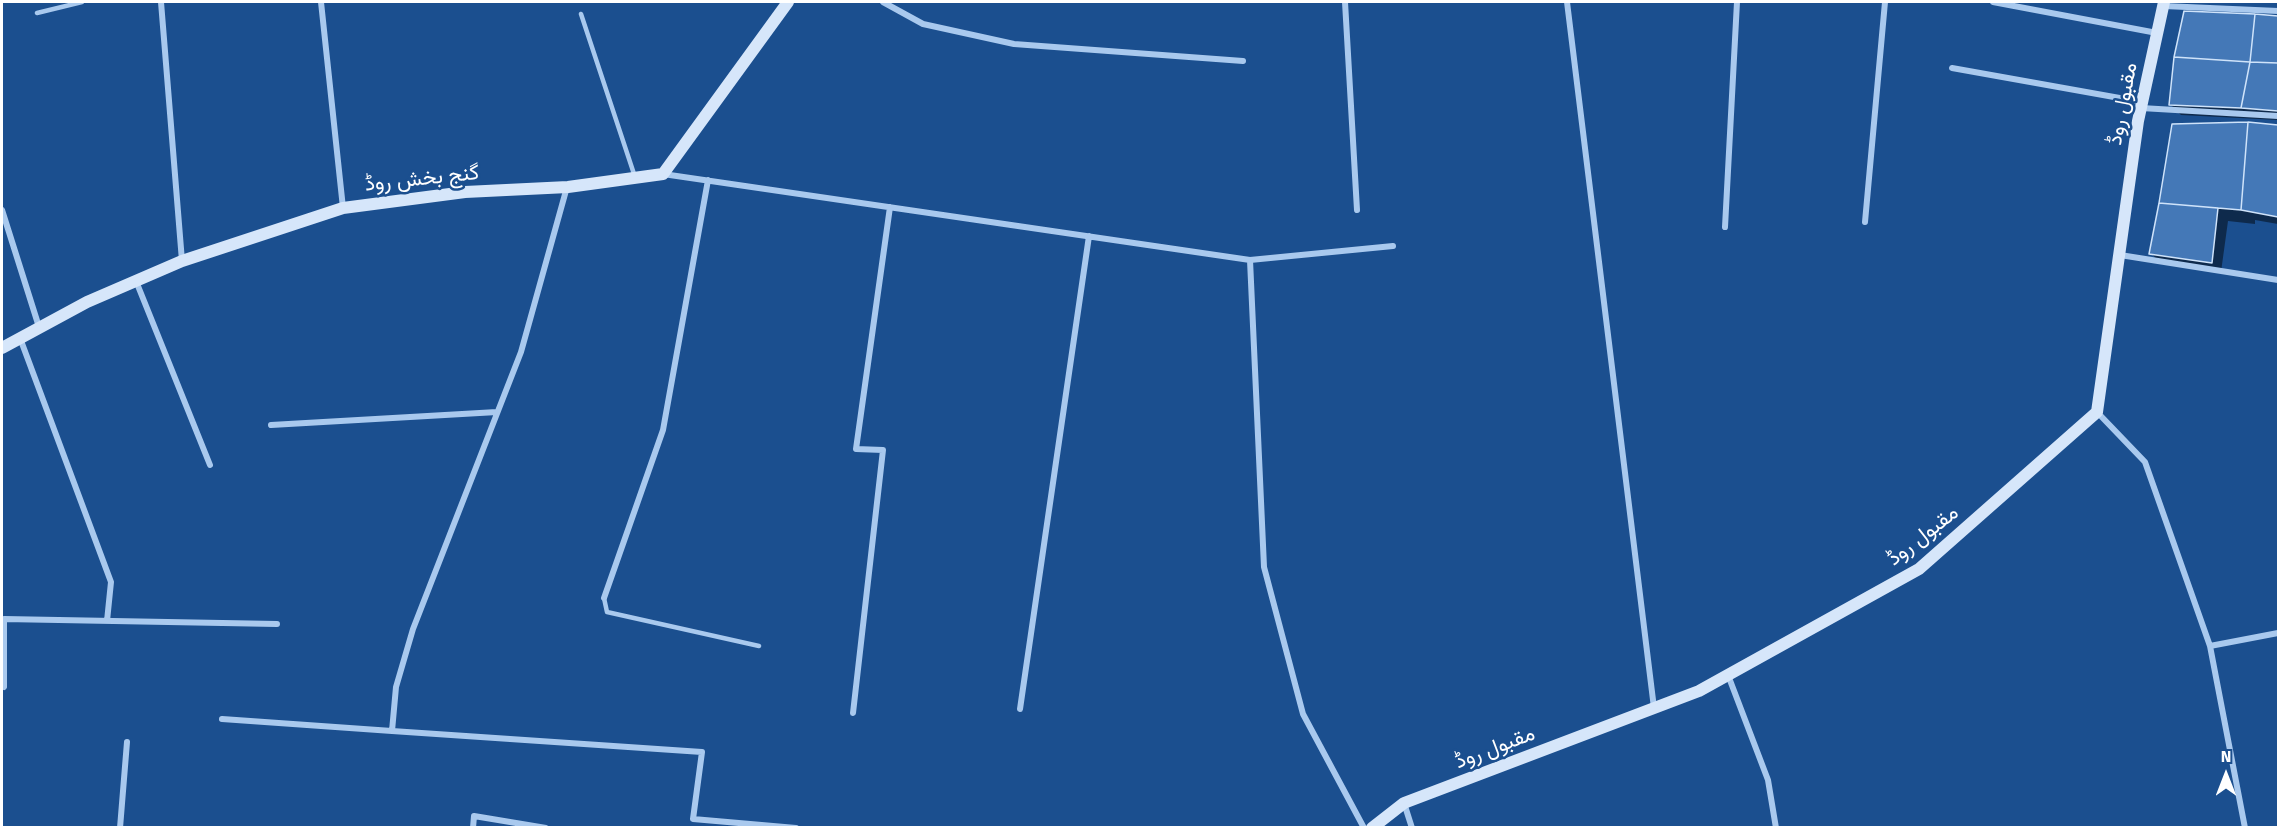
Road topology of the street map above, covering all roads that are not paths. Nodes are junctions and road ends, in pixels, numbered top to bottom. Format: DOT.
graph roads {
  1 [pos="82,2"];
  2 [pos="161,2"];
  3 [pos="321,2"];
  4 [pos="788,2"];
  5 [pos="884,2"];
  6 [pos="1345,2"];
  7 [pos="1567,2"];
  8 [pos="1737,2"];
  9 [pos="1885,2"];
  10 [pos="1993,2"];
  11 [pos="2164,4"];
  12 [pos="2278,11"];
  13 [pos="37,13"];
  14 [pos="581,15"];
  15 [pos="2158,33"];
  16 [pos="1243,61"];
  17 [pos="1952,68"];
  18 [pos="2141,105"];
  19 [pos="2278,116"];
  20 [pos="663,174"];
  21 [pos="635,177"];
  22 [pos="708,180"];
  23 [pos="568,187"];
  24 [pos="890,207"];
  25 [pos="343,208"];
  26 [pos="2,210"];
  27 [pos="1357,210"];
  28 [pos="1865,222"];
  29 [pos="1725,226"];
  30 [pos="1089,236"];
  31 [pos="1393,246"];
  32 [pos="2119,255"];
  33 [pos="1250,260"];
  34 [pos="182,261"];
  35 [pos="2278,280"];
  36 [pos="135,281"];
  37 [pos="39,327"];
  38 [pos="20,337"];
  39 [pos="2,348"];
  40 [pos="497,412"];
  41 [pos="2097,412"];
  42 [pos="271,424"];
  43 [pos="210,465"];
  44 [pos="604,598"];
  45 [pos="107,621"];
  46 [pos="277,624"];
  47 [pos="2278,633"];
  48 [pos="759,646"];
  49 [pos="2210,646"];
  50 [pos="1728,675"];
  51 [pos="2,686"];
  52 [pos="1654,708"];
  53 [pos="1020,709"];
  54 [pos="852,713"];
  55 [pos="222,719"];
  56 [pos="392,731"];
  57 [pos="127,742"];
  58 [pos="1404,803"];
  59 [pos="693,819"];
  60 [pos="120,828"];
  61 [pos="473,828"];
  62 [pos="546,828"];
  63 [pos="693,828"];
  64 [pos="796,828"];
  65 [pos="1364,828"];
  66 [pos="1372,828"];
  67 [pos="1412,828"];
  68 [pos="1776,828"];
  69 [pos="2245,828"];
  1 -- 13 [label="lane"];
  2 -- 34 [label="street"];
  3 -- 25 [label="street"];
  4 -- 20 [label="street"];
  5 -- 16 [label="street"];
  6 -- 27 [label="street"];
  7 -- 52 [label="street"];
  8 -- 29 [label="street"];
  9 -- 28 [label="street"];
  10 -- 15 [label="street"];
  11 -- 12 [label="street"];
  11 -- 15 [label="street, مقبول روڈ"];
  14 -- 21 [label="lane"];
  15 -- 18 [label="street, مقبول روڈ"];
  17 -- 18 [label="street"];
  18 -- 19 [label="street"];
  18 -- 32 [label="street, مقبول روڈ"];
  20 -- 21 [label="street, گنج بخش روڈ"];
  20 -- 22 [label="street"];
  21 -- 23 [label="street, گنج بخش روڈ"];
  22 -- 24 [label="street"];
  22 -- 44 [label="street"];
  23 -- 25 [label="street, گنج بخش روڈ"];
  23 -- 40 [label="street"];
  24 -- 30 [label="street"];
  24 -- 54 [label="street"];
  25 -- 34 [label="street, گنج بخش روڈ"];
  26 -- 37 [label="street"];
  30 -- 33 [label="street"];
  30 -- 53 [label="street"];
  31 -- 33 [label="street"];
  32 -- 35 [label="street"];
  32 -- 41 [label="street, مقبول روڈ"];
  33 -- 65 [label="street"];
  34 -- 36 [label="street, گنج بخش روڈ"];
  36 -- 37 [label="street, گنج بخش روڈ"];
  36 -- 43 [label="street"];
  37 -- 38 [label="street, گنج بخش روڈ"];
  38 -- 39 [label="street, گنج بخش روڈ"];
  38 -- 45 [label="street"];
  40 -- 42 [label="street"];
  40 -- 56 [label="street"];
  41 -- 49 [label="street"];
  41 -- 50 [label="street, مقبول روڈ"];
  44 -- 48 [label="lane"];
  45 -- 46 [label="street"];
  45 -- 51 [label="street"];
  47 -- 49 [label="street"];
  49 -- 69 [label="street"];
  50 -- 52 [label="street, مقبول روڈ"];
  50 -- 68 [label="street"];
  52 -- 58 [label="street, مقبول روڈ"];
  55 -- 56 [label="street"];
  56 -- 59 [label="street"];
  57 -- 60 [label="street"];
  58 -- 66 [label="street, مقبول روڈ"];
  58 -- 67 [label="street"];
  59 -- 63 [label="street"];
  59 -- 64 [label="street"];
  61 -- 62 [label="street"];
}
